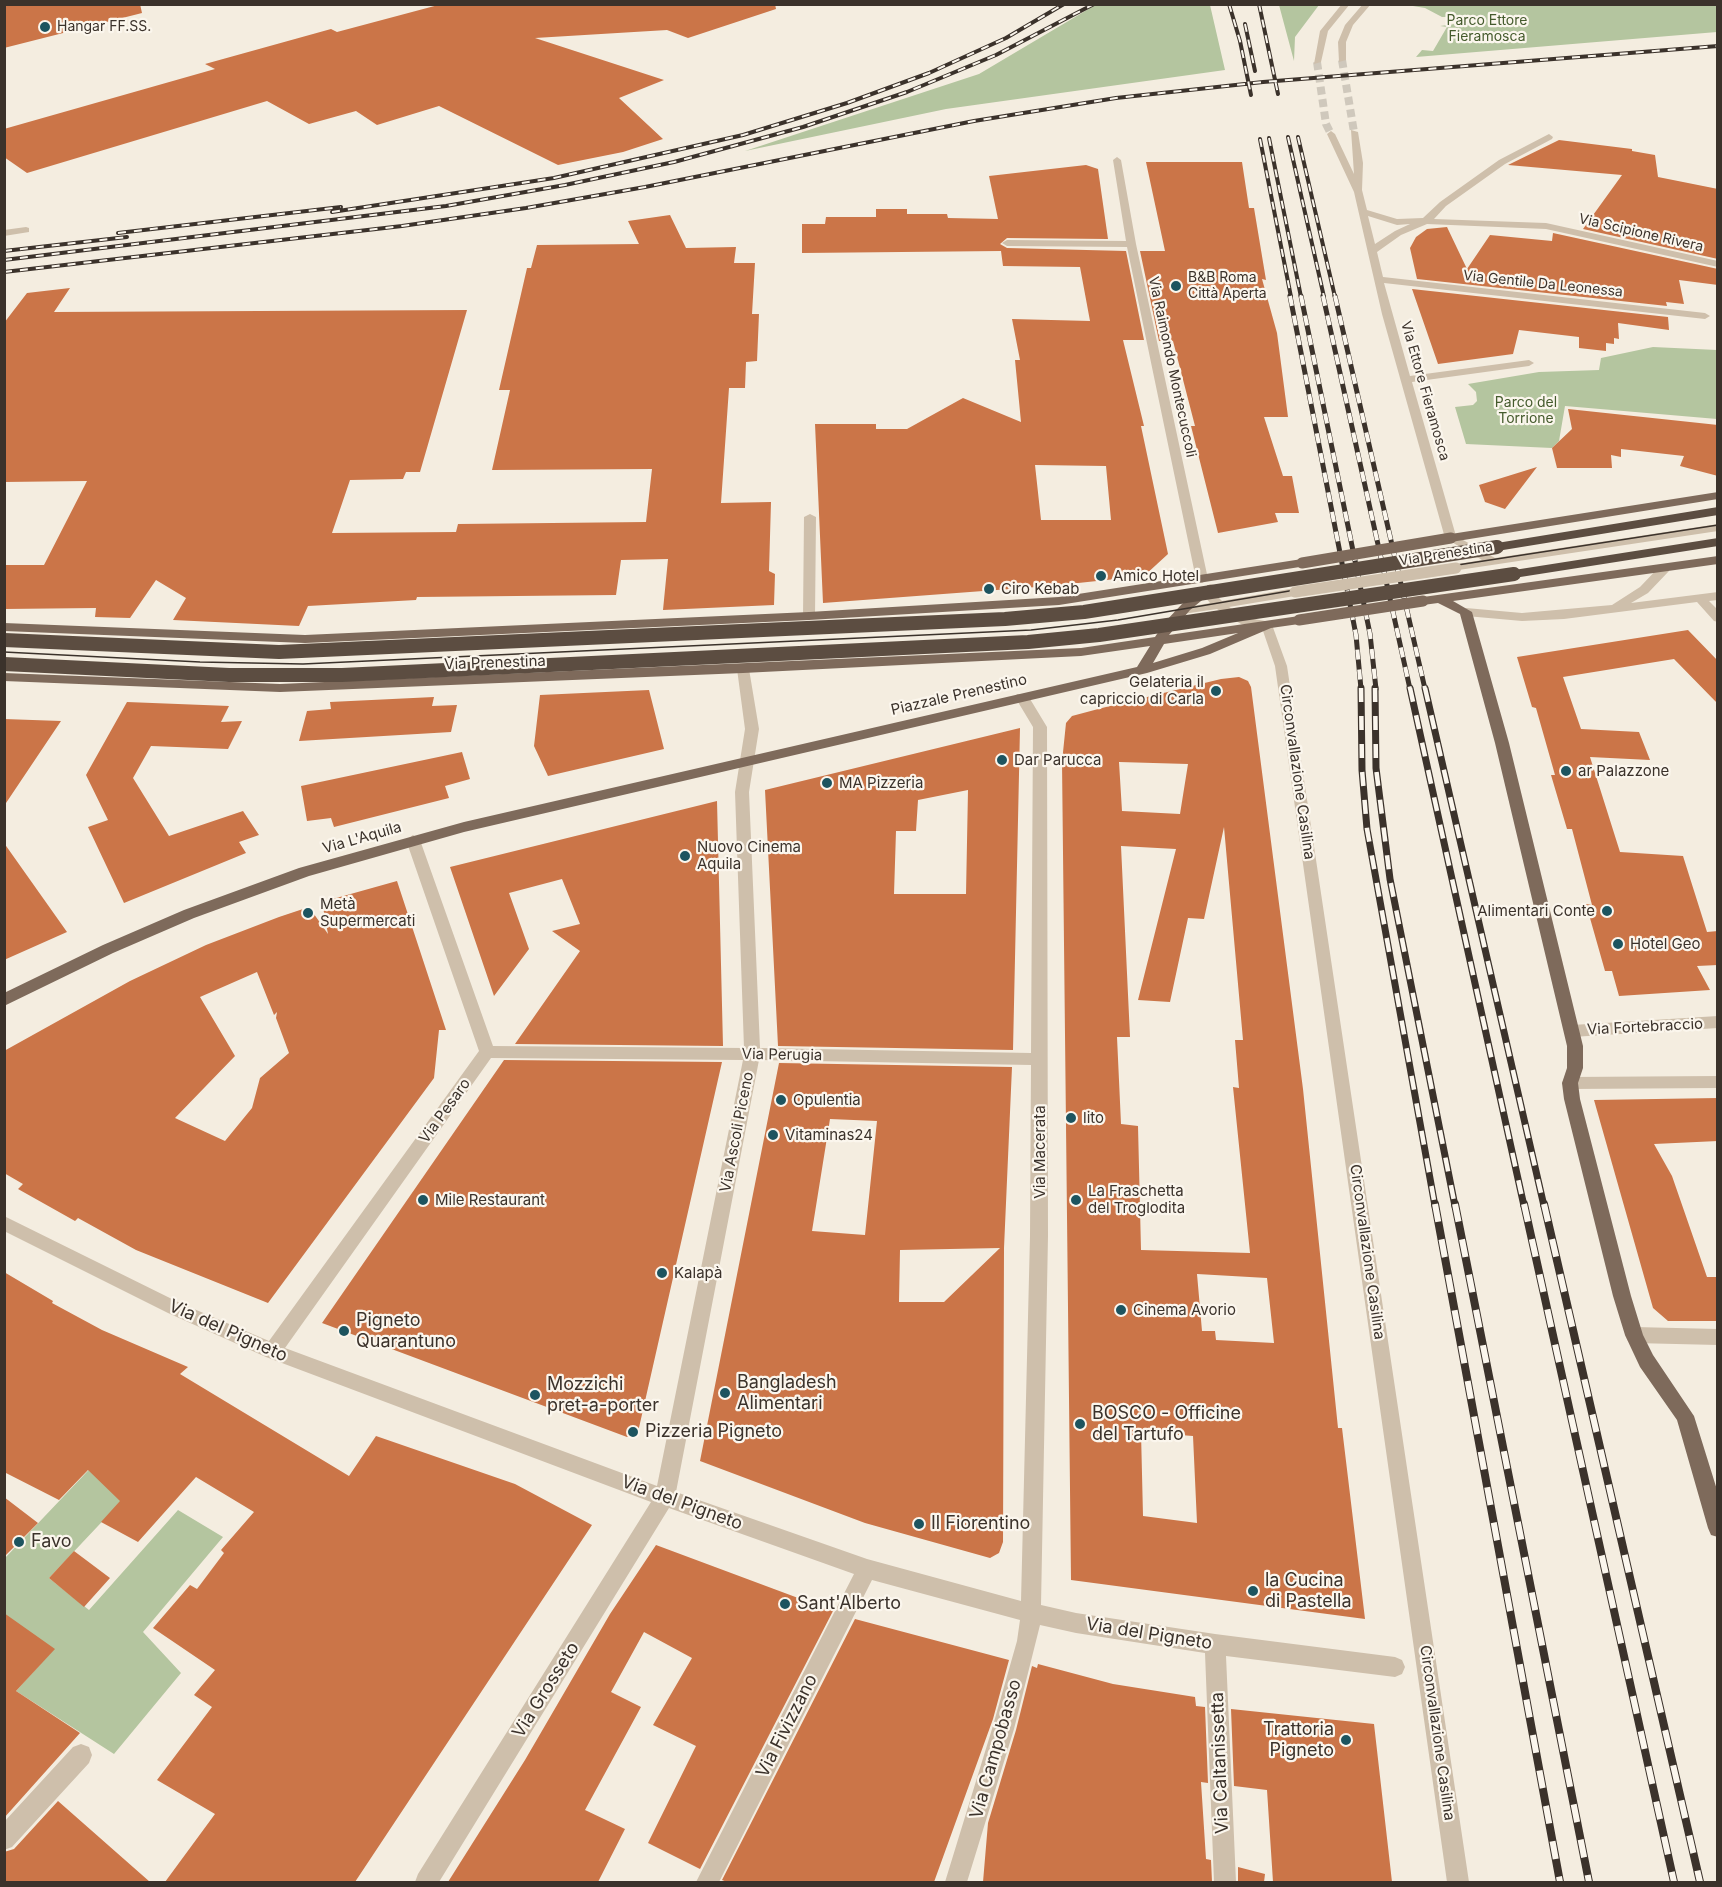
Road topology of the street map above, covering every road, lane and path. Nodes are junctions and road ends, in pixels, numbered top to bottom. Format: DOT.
graph roads {
  1 [pos="1347,4"];
  2 [pos="1368,4"];
  3 [pos="1342,60"];
  4 [pos="1317,62"];
  5 [pos="1354,132"];
  6 [pos="1331,134"];
  7 [pos="1549,137"];
  8 [pos="1117,160"];
  9 [pos="1358,192"];
  10 [pos="1363,212"];
  11 [pos="1426,221"];
  12 [pos="26,230"];
  13 [pos="4,233"];
  14 [pos="1007,243"];
  15 [pos="1131,244"];
  16 [pos="1372,251"];
  17 [pos="1718,264"];
  18 [pos="1378,279"];
  19 [pos="1705,316"];
  20 [pos="1529,363"];
  21 [pos="1406,380"];
  22 [pos="1718,495"];
  23 [pos="1718,512"];
  24 [pos="810,517"];
  25 [pos="1718,528"];
  26 [pos="1451,538"];
  27 [pos="1718,542"];
  28 [pos="1718,560"];
  29 [pos="1494,562"];
  30 [pos="1665,568"];
  31 [pos="1206,584"];
  32 [pos="1718,596"];
  33 [pos="1700,598"];
  34 [pos="1440,599"];
  35 [pos="1217,604"];
  36 [pos="1610,611"];
  37 [pos="1180,612"];
  38 [pos="1466,612"];
  39 [pos="809,616"];
  40 [pos="1718,618"];
  41 [pos="1267,625"];
  42 [pos="4,627"];
  43 [pos="4,640"];
  44 [pos="1159,640"];
  45 [pos="988,658"];
  46 [pos="4,664"];
  47 [pos="743,669"];
  48 [pos="1142,670"];
  49 [pos="4,677"];
  50 [pos="1022,697"];
  51 [pos="747,763"];
  52 [pos="412,840"];
  53 [pos="4,1000"];
  54 [pos="1718,1022"];
  55 [pos="1572,1031"];
  56 [pos="487,1052"];
  57 [pos="752,1054"];
  58 [pos="1040,1059"];
  59 [pos="1718,1082"];
  60 [pos="1570,1083"];
  61 [pos="4,1223"];
  62 [pos="1634,1335"];
  63 [pos="1718,1337"];
  64 [pos="272,1352"];
  65 [pos="665,1497"];
  66 [pos="1718,1528"];
  67 [pos="867,1569"];
  68 [pos="1031,1613"];
  69 [pos="1215,1644"];
  70 [pos="1395,1667"];
  71 [pos="81,1755"];
  72 [pos="4,1839"];
  73 [pos="959,1878"];
  74 [pos="426,1882"];
  75 [pos="707,1882"];
  76 [pos="1225,1882"];
  77 [pos="1458,1882"];
  1 -- 4 [label="street"];
  2 -- 3 [label="street"];
  5 -- 9 [label="street, Via Ettore Fieramosca"];
  6 -- 9 [label="street, Via Ettore Fieramosca"];
  7 -- 11 [label="street"];
  8 -- 15 [label="street, Via Raimondo Montecuccoli"];
  9 -- 10 [label="street, Via Ettore Fieramosca"];
  10 -- 11 [label="street"];
  10 -- 16 [label="street, Via Ettore Fieramosca"];
  11 -- 16 [label="street"];
  11 -- 17 [label="street, Via Scipione Rivera"];
  12 -- 13 [label="street"];
  14 -- 15 [label="street"];
  15 -- 31 [label="street, Via Raimondo Montecuccoli"];
  16 -- 18 [label="street, Via Ettore Fieramosca"];
  18 -- 19 [label="street, Via Gentile Da Leonessa"];
  18 -- 21 [label="street, Via Ettore Fieramosca"];
  20 -- 21 [label="street"];
  21 -- 26 [label="street, Via Ettore Fieramosca"];
  22 -- 26 [label="main road, Via Prenestina"];
  23 -- 43 [label="highway, bridge"];
  24 -- 39 [label="street"];
  25 -- 29 [label="street, Via Prenestina"];
  26 -- 29 [label="street"];
  26 -- 31 [label="main road, Via Prenestina, bridge"];
  27 -- 46 [label="highway, bridge"];
  28 -- 30 [label="main road"];
  29 -- 35 [label="street, Via Prenestina, bridge"];
  30 -- 34 [label="main road"];
  30 -- 36 [label="street"];
  31 -- 35 [label="street, Via Raimondo Montecuccoli"];
  31 -- 37 [label="main road"];
  31 -- 39 [label="main road"];
  32 -- 33 [label="street"];
  33 -- 36 [label="street"];
  33 -- 40 [label="street"];
  34 -- 38 [label="main road"];
  34 -- 41 [label="main road, Piazzale Prenestino, bridge"];
  35 -- 37 [label="street, Via Prenestina"];
  35 -- 41 [label="street"];
  36 -- 38 [label="street"];
  37 -- 44 [label="main road"];
  38 -- 55 [label="main road"];
  39 -- 42 [label="main road"];
  41 -- 44 [label="main road, Piazzale Prenestino"];
  41 -- 48 [label="main road, Piazzale Prenestino"];
  41 -- 77 [label="street, Circonvallazione Casilina"];
  44 -- 45 [label="main road, Piazzale Prenestino"];
  44 -- 48 [label="main road"];
  45 -- 47 [label="main road, Via Prenestina"];
  47 -- 49 [label="main road, Via Prenestina"];
  47 -- 51 [label="street"];
  48 -- 50 [label="main road, Piazzale Prenestino"];
  50 -- 51 [label="main road, Piazzale Prenestino"];
  50 -- 58 [label="street, Via Macerata"];
  51 -- 52 [label="main road, Via L'Aquila"];
  51 -- 57 [label="street, Via Ascoli Piceno"];
  52 -- 53 [label="main road, Via L'Aquila"];
  52 -- 56 [label="street"];
  54 -- 55 [label="street, Via Fortebraccio"];
  55 -- 60 [label="main road"];
  56 -- 57 [label="street, Via Perugia"];
  56 -- 64 [label="street, Via Pesaro"];
  57 -- 58 [label="street, Via Perugia"];
  57 -- 65 [label="street, Via Ascoli Piceno"];
  58 -- 68 [label="street, Via Macerata"];
  59 -- 60 [label="street"];
  60 -- 62 [label="main road"];
  61 -- 64 [label="street, Via del Pigneto"];
  62 -- 63 [label="street"];
  62 -- 66 [label="main road"];
  64 -- 65 [label="street, Via del Pigneto"];
  65 -- 67 [label="street, Via del Pigneto"];
  65 -- 74 [label="street, Via Grosseto"];
  67 -- 68 [label="street, Via del Pigneto"];
  67 -- 75 [label="street, Via Fivizzano"];
  68 -- 69 [label="street, Via del Pigneto"];
  68 -- 73 [label="street, Via Campobasso"];
  69 -- 70 [label="street, Via del Pigneto"];
  69 -- 76 [label="street, Via Caltanissetta"];
  71 -- 72 [label="street"];
}
